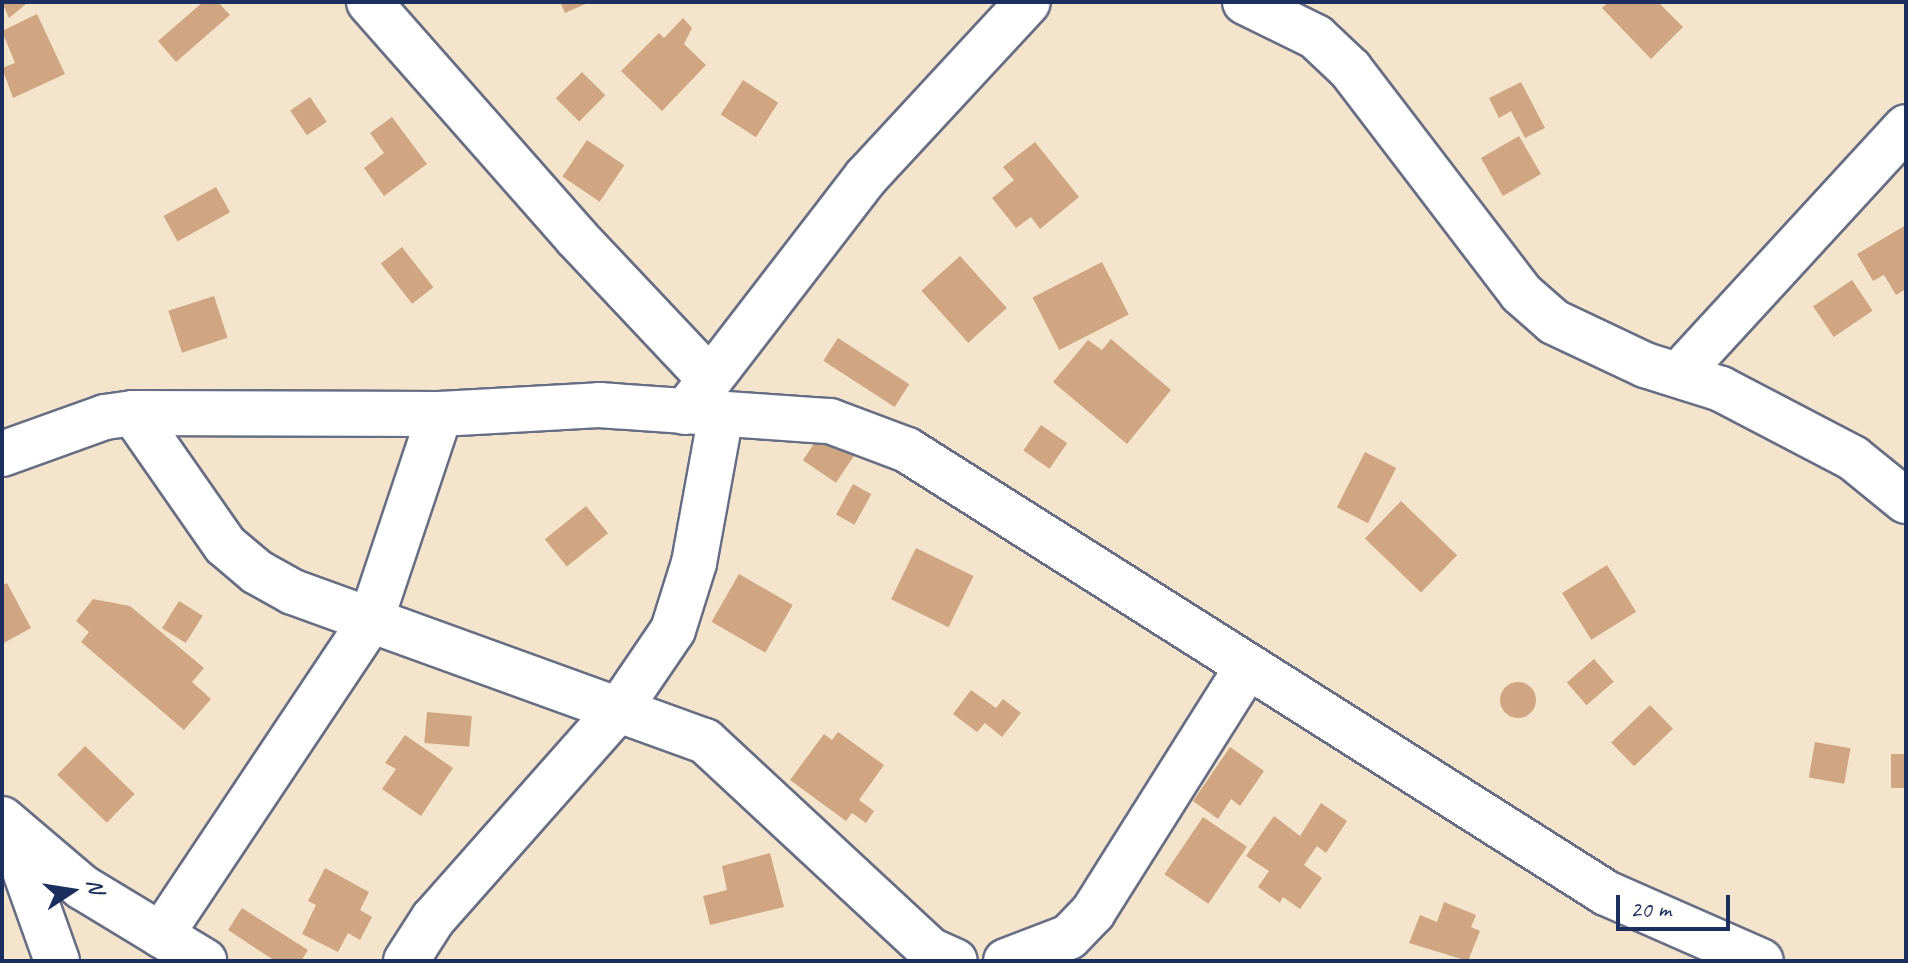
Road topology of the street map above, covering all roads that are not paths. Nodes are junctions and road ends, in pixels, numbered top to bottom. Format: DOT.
graph roads {
  1 [pos="369,2"];
  2 [pos="1028,2"];
  3 [pos="1245,2"];
  4 [pos="1906,127"];
  5 [pos="1680,373"];
  6 [pos="705,402"];
  7 [pos="133,413"];
  8 [pos="440,414"];
  9 [pos="2,454"];
  10 [pos="1906,501"];
  11 [pos="371,620"];
  12 [pos="1246,669"];
  13 [pos="620,708"];
  14 [pos="6,824"];
  15 [pos="161,935"];
  16 [pos="57,961"];
  17 [pos="204,961"];
  18 [pos="406,961"];
  19 [pos="955,961"];
  20 [pos="1006,961"];
  21 [pos="1761,961"];
  1 -- 6 [label="street"];
  2 -- 6 [label="street"];
  3 -- 5 [label="street"];
  4 -- 5 [label="street"];
  5 -- 10 [label="street"];
  6 -- 8 [label="street"];
  6 -- 12 [label="street"];
  6 -- 13 [label="street"];
  7 -- 8 [label="street"];
  7 -- 9 [label="street"];
  7 -- 11 [label="street"];
  8 -- 11 [label="street"];
  11 -- 13 [label="street"];
  11 -- 15 [label="street"];
  12 -- 20 [label="street"];
  12 -- 21 [label="street"];
  13 -- 18 [label="street"];
  13 -- 19 [label="street"];
  14 -- 15 [label="street"];
  14 -- 16 [label="street"];
  15 -- 17 [label="street"];
}
